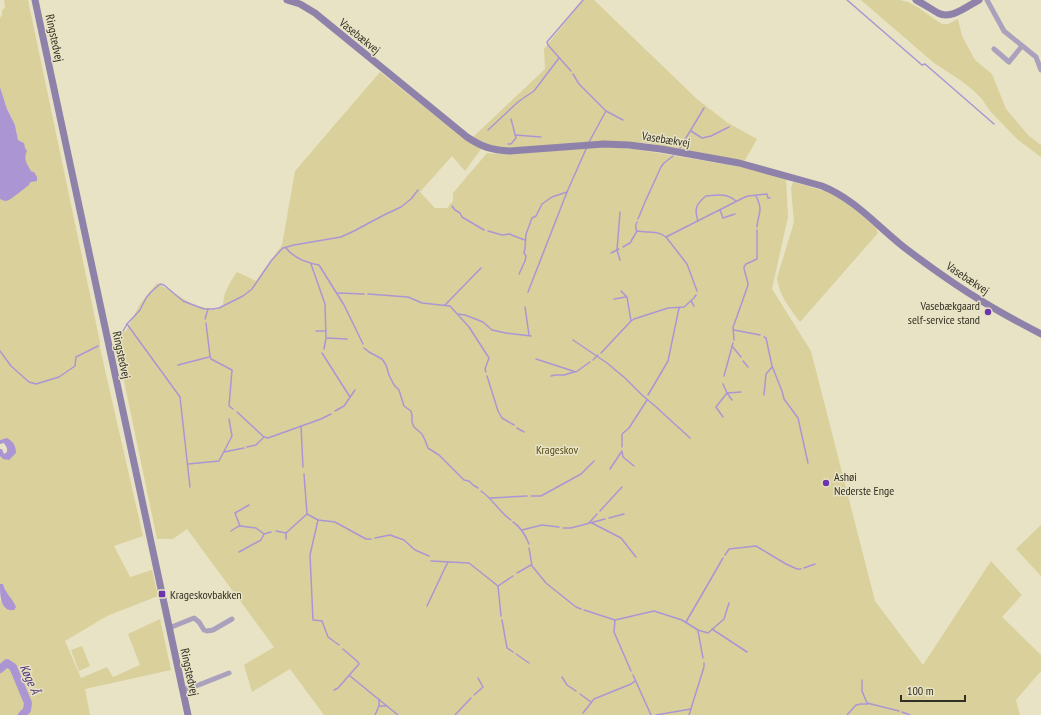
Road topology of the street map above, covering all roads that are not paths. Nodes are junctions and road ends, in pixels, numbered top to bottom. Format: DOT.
graph roads {
  1 [pos="35,0"];
  2 [pos="287,0"];
  3 [pos="916,0"];
  4 [pos="979,0"];
  5 [pos="987,0"];
  6 [pos="1022,46"];
  7 [pos="994,49"];
  8 [pos="1041,70"];
  9 [pos="1041,334"];
  10 [pos="232,620"];
  11 [pos="169,628"];
  12 [pos="229,673"];
  13 [pos="182,690"];
  14 [pos="188,715"];
  1 -- 11 [label="street, Ringstedvej"];
  2 -- 9 [label="street, Vasebækvej"];
  3 -- 4 [label="street"];
  5 -- 6 [label="street"];
  6 -- 7 [label="street"];
  6 -- 8 [label="street"];
  10 -- 11 [label="street"];
  11 -- 13 [label="street, Ringstedvej"];
  12 -- 13 [label="street"];
  13 -- 14 [label="street, Ringstedvej"];
}
